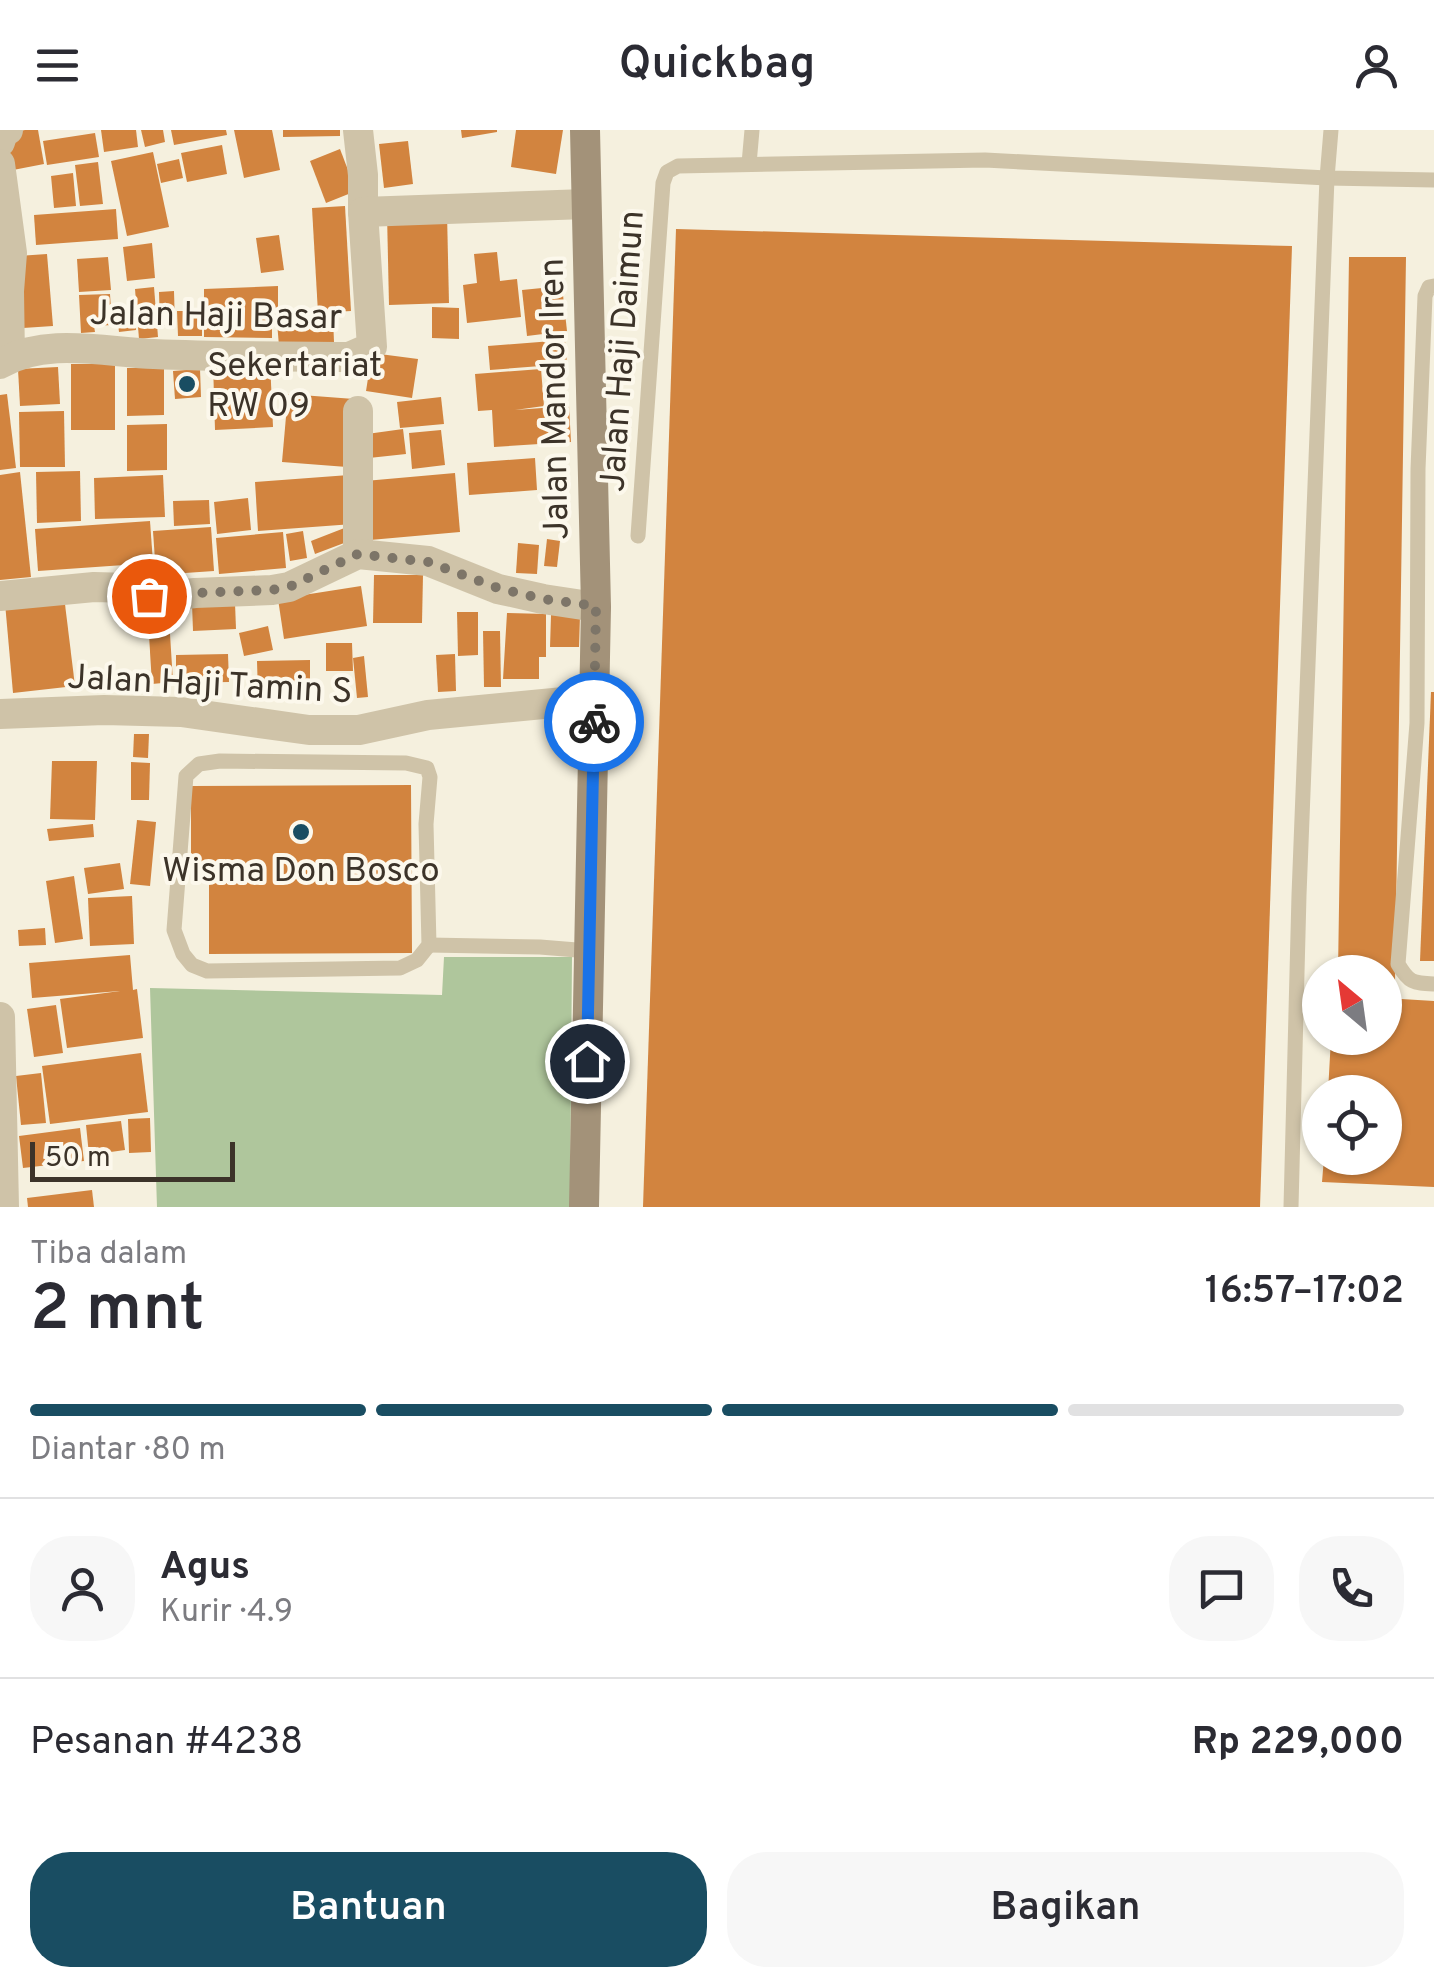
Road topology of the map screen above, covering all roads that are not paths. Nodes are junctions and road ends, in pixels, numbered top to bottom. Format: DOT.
graph roads {
  1 [pos="8,130"];
  2 [pos="358,130"];
  3 [pos="585,130"];
  4 [pos="752,130"];
  5 [pos="1331,130"];
  6 [pos="0,142"];
  7 [pos="0,164"];
  8 [pos="749,164"];
  9 [pos="1327,178"];
  10 [pos="1434,180"];
  11 [pos="586,204"];
  12 [pos="363,212"];
  13 [pos="1434,286"];
  14 [pos="1428,360"];
  15 [pos="5,361"];
  16 [pos="358,411"];
  17 [pos="638,536"];
  18 [pos="358,554"];
  19 [pos="0,596"];
  20 [pos="596,606"];
  21 [pos="595,698"];
  22 [pos="0,714"];
  23 [pos="429,945"];
  24 [pos="589,952"];
  25 [pos="1434,984"];
  26 [pos="0,1018"];
  27 [pos="4,1207"];
  28 [pos="584,1207"];
  29 [pos="1291,1207"];
  1 -- 6 [label="street"];
  2 -- 12 [label="street"];
  3 -- 11 [label="street, Jalan Mandor Iren"];
  4 -- 8 [label="lane"];
  5 -- 9 [label="lane"];
  7 -- 15 [label="street"];
  8 -- 9 [label="lane, Jalan Haji Daimun"];
  8 -- 17 [label="lane, Jalan Haji Daimun"];
  9 -- 10 [label="lane, Jalan Haji Daimun"];
  9 -- 29 [label="lane"];
  11 -- 12 [label="street"];
  11 -- 20 [label="street, Jalan Mandor Iren"];
  12 -- 15 [label="street, Jalan Haji Basar"];
  13 -- 14 [label="lane"];
  14 -- 25 [label="lane"];
  16 -- 18 [label="street"];
  18 -- 19 [label="street"];
  18 -- 20 [label="street"];
  20 -- 21 [label="street, Jalan Mandor Iren"];
  21 -- 22 [label="street, Jalan Haji Tamin S"];
  21 -- 24 [label="street, Jalan Mandor Iren"];
  23 -- 23 [label="lane"];
  23 -- 24 [label="lane"];
  24 -- 28 [label="street, Jalan Mandor Iren"];
  26 -- 27 [label="street"];
}
